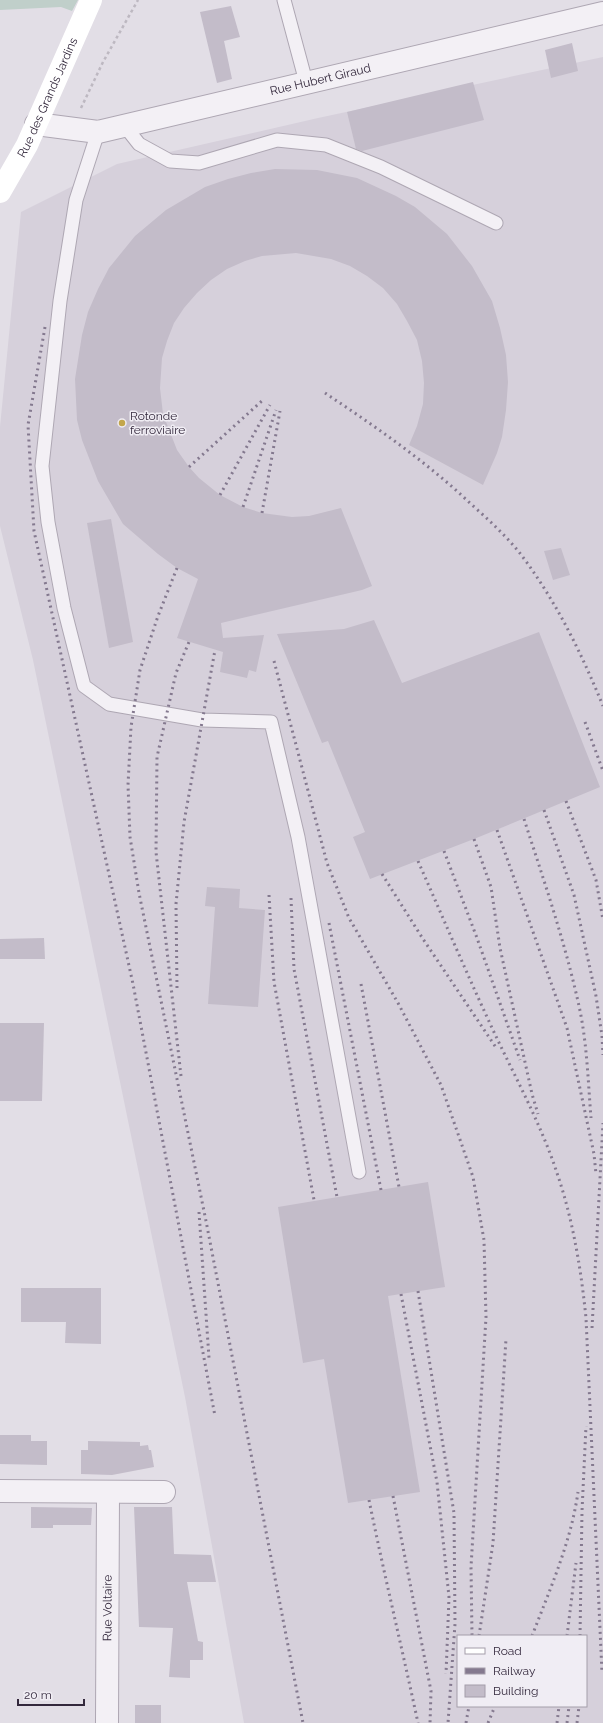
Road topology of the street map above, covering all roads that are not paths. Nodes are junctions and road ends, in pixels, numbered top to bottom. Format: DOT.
graph roads {
  1 [pos="91,0"];
  2 [pos="284,0"];
  3 [pos="603,13"];
  4 [pos="306,82"];
  5 [pos="36,124"];
  6 [pos="124,125"];
  7 [pos="98,132"];
  8 [pos="0,192"];
  9 [pos="496,224"];
  10 [pos="359,1172"];
  11 [pos="0,1491"];
  12 [pos="164,1492"];
  13 [pos="108,1493"];
  14 [pos="107,1723"];
  1 -- 5 [label="main road, Rue des Grands Jardins"];
  2 -- 4 [label="lane"];
  3 -- 4 [label="street, Rue Hubert Giraud"];
  4 -- 6 [label="street, Rue Hubert Giraud"];
  5 -- 7 [label="street, Rue Hubert Giraud"];
  5 -- 8 [label="main road, Rue des Grands Jardins"];
  6 -- 7 [label="street, Rue Hubert Giraud"];
  6 -- 9 [label="lane"];
  7 -- 10 [label="lane"];
  11 -- 13 [label="street"];
  12 -- 13 [label="street"];
  13 -- 14 [label="street, Rue Voltaire"];
}
